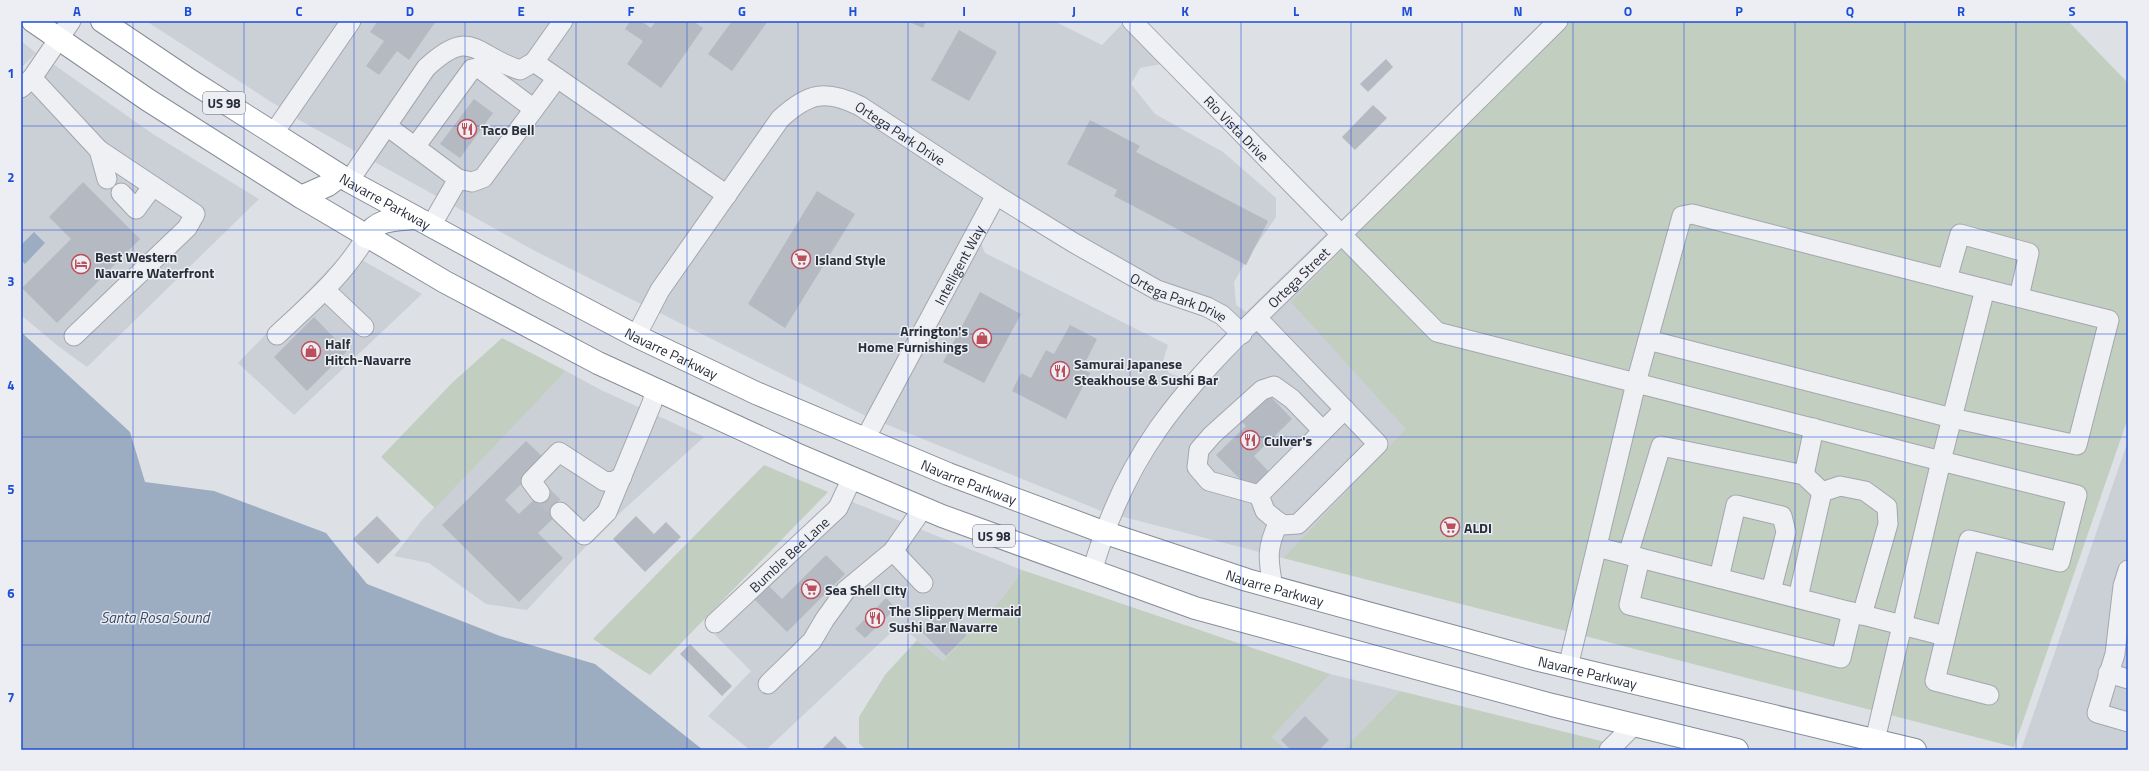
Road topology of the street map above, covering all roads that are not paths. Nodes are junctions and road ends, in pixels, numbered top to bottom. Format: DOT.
graph roads {
  1 [pos="33,21"];
  2 [pos="71,21"];
  3 [pos="102,21"];
  4 [pos="351,21"];
  5 [pos="563,21"];
  6 [pos="1132,21"];
  7 [pos="1558,21"];
  8 [pos="59,40"];
  9 [pos="534,62"];
  10 [pos="557,78"];
  11 [pos="26,83"];
  12 [pos="534,109"];
  13 [pos="387,126"];
  14 [pos="273,134"];
  15 [pos="415,147"];
  16 [pos="99,150"];
  17 [pos="345,178"];
  18 [pos="107,179"];
  19 [pos="458,179"];
  20 [pos="153,186"];
  21 [pos="121,193"];
  22 [pos="727,195"];
  23 [pos="996,195"];
  24 [pos="300,197"];
  25 [pos="423,222"];
  26 [pos="1341,236"];
  27 [pos="366,237"];
  28 [pos="1946,279"];
  29 [pos="1985,289"];
  30 [pos="325,290"];
  31 [pos="2019,297"];
  32 [pos="1257,318"];
  33 [pos="364,327"];
  34 [pos="1242,334"];
  35 [pos="277,335"];
  36 [pos="74,336"];
  37 [pos="636,336"];
  38 [pos="1648,340"];
  39 [pos="1636,383"];
  40 [pos="655,389"];
  41 [pos="1345,409"];
  42 [pos="1952,418"];
  43 [pos="1814,428"];
  44 [pos="1323,431"];
  45 [pos="865,440"];
  46 [pos="1941,461"];
  47 [pos="1804,475"];
  48 [pos="622,477"];
  49 [pos="852,478"];
  50 [pos="1822,492"];
  51 [pos="540,493"];
  52 [pos="1259,495"];
  53 [pos="923,508"];
  54 [pos="560,512"];
  55 [pos="1279,522"];
  56 [pos="1103,532"];
  57 [pos="1597,547"];
  58 [pos="893,551"];
  59 [pos="1634,557"];
  60 [pos="2128,570"];
  61 [pos="1092,572"];
  62 [pos="1719,578"];
  63 [pos="922,583"];
  64 [pos="1273,587"];
  65 [pos="1772,591"];
  66 [pos="1798,598"];
  67 [pos="1857,613"];
  68 [pos="715,624"];
  69 [pos="2123,624"];
  70 [pos="1902,626"];
  71 [pos="1946,636"];
  72 [pos="1568,667"];
  73 [pos="2108,673"];
  74 [pos="2128,679"];
  75 [pos="768,684"];
  76 [pos="1989,695"];
  77 [pos="2128,722"];
  78 [pos="1634,725"];
  79 [pos="1873,745"];
  80 [pos="1609,750"];
  81 [pos="1737,750"];
  82 [pos="1915,750"];
  1 -- 8 [label="highway, US 98"];
  2 -- 8 [label="street"];
  3 -- 14 [label="highway, Navarre Parkway / US 98"];
  4 -- 14 [label="street"];
  5 -- 9 [label="street"];
  6 -- 26 [label="street, Rio Vista Drive"];
  7 -- 26 [label="street, Ortega Street"];
  8 -- 11 [label="street"];
  8 -- 24 [label="highway, US 98"];
  9 -- 10 [label="street"];
  9 -- 13 [label="street"];
  10 -- 12 [label="street"];
  10 -- 22 [label="street"];
  11 -- 16 [label="street"];
  12 -- 15 [label="street"];
  12 -- 19 [label="street"];
  13 -- 15 [label="street"];
  13 -- 17 [label="street"];
  14 -- 17 [label="highway, Navarre Parkway / US 98"];
  15 -- 19 [label="street"];
  16 -- 18 [label="street"];
  16 -- 20 [label="street"];
  17 -- 24 [label="highway"];
  17 -- 25 [label="highway, Navarre Parkway / US 98"];
  19 -- 25 [label="street"];
  20 -- 21 [label="street"];
  20 -- 36 [label="street"];
  22 -- 23 [label="street, Ortega Park Drive"];
  22 -- 37 [label="street, Ortega Park Drive"];
  23 -- 34 [label="street, Ortega Park Drive"];
  23 -- 45 [label="street, Intelligent Way"];
  24 -- 27 [label="highway, US 98"];
  25 -- 27 [label="highway"];
  25 -- 37 [label="highway, Navarre Parkway / US 98"];
  26 -- 32 [label="street, Ortega Street"];
  26 -- 39 [label="street, Rio Vista Drive"];
  27 -- 30 [label="street"];
  27 -- 40 [label="highway, US 98"];
  28 -- 29 [label="street"];
  28 -- 31 [label="street"];
  28 -- 38 [label="street"];
  29 -- 31 [label="street"];
  29 -- 42 [label="street"];
  30 -- 33 [label="street"];
  30 -- 35 [label="street"];
  31 -- 42 [label="street"];
  32 -- 34 [label="street, Ortega Street"];
  32 -- 41 [label="street"];
  34 -- 56 [label="street, Ortega Street"];
  37 -- 45 [label="highway, Navarre Parkway / US 98"];
  38 -- 39 [label="street"];
  38 -- 42 [label="street"];
  39 -- 43 [label="street, Rio Vista Drive"];
  39 -- 57 [label="street"];
  40 -- 48 [label="street"];
  40 -- 49 [label="highway, US 98"];
  41 -- 44 [label="street"];
  41 -- 55 [label="street"];
  42 -- 46 [label="street"];
  43 -- 46 [label="street, Rio Vista Drive"];
  43 -- 47 [label="street"];
  44 -- 52 [label="street"];
  44 -- 52 [label="street"];
  45 -- 56 [label="highway, Navarre Parkway / US 98"];
  46 -- 70 [label="street"];
  46 -- 71 [label="street, Rio Vista Drive"];
  47 -- 50 [label="street"];
  47 -- 59 [label="street"];
  48 -- 51 [label="street"];
  48 -- 54 [label="street"];
  49 -- 53 [label="highway, US 98"];
  49 -- 68 [label="street, Bumble Bee Lane"];
  50 -- 66 [label="street"];
  50 -- 67 [label="street"];
  52 -- 55 [label="street"];
  53 -- 58 [label="street"];
  53 -- 61 [label="highway, US 98"];
  55 -- 64 [label="street"];
  56 -- 61 [label="street, Ortega Street"];
  56 -- 64 [label="highway, Navarre Parkway / US 98"];
  57 -- 59 [label="street"];
  57 -- 72 [label="street"];
  58 -- 63 [label="street"];
  58 -- 75 [label="street"];
  59 -- 62 [label="street"];
  59 -- 67 [label="street"];
  60 -- 69 [label="street"];
  61 -- 78 [label="highway, US 98"];
  62 -- 65 [label="street"];
  62 -- 65 [label="street"];
  64 -- 72 [label="highway, Navarre Parkway / US 98"];
  65 -- 66 [label="street"];
  66 -- 67 [label="street"];
  67 -- 70 [label="street"];
  69 -- 73 [label="street"];
  70 -- 71 [label="street"];
  70 -- 79 [label="street"];
  71 -- 76 [label="street"];
  72 -- 79 [label="highway, Navarre Parkway / US 98"];
  73 -- 74 [label="street"];
  73 -- 77 [label="street"];
  78 -- 80 [label="street"];
  78 -- 81 [label="highway, US 98"];
  79 -- 82 [label="highway, Navarre Parkway / US 98"];
}
